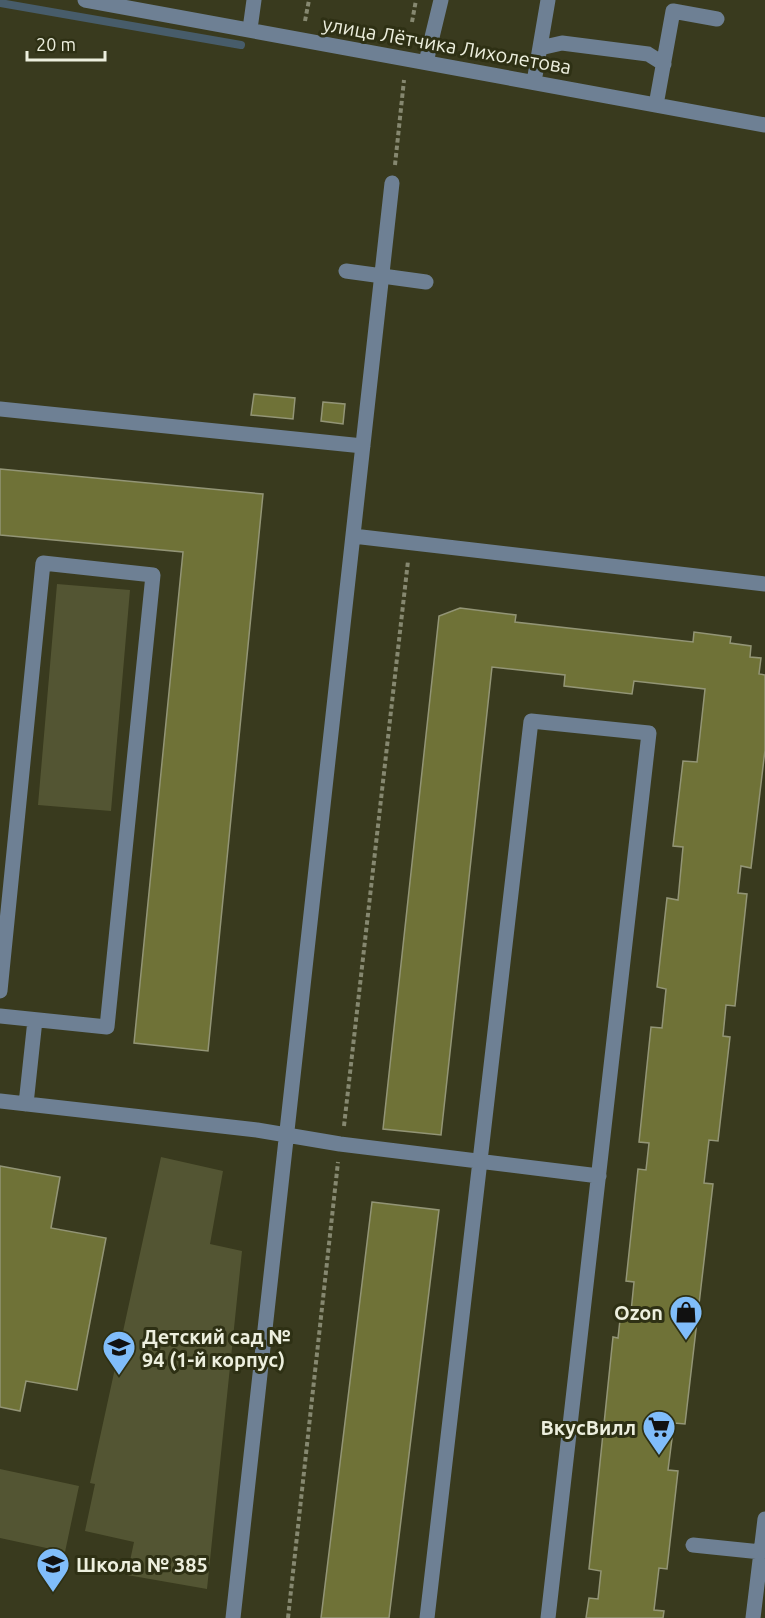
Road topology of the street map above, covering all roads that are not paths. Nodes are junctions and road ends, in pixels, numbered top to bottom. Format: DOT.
graph roads {
  1 [pos="85,0"];
  2 [pos="254,0"];
  3 [pos="441,0"];
  4 [pos="548,0"];
  5 [pos="717,19"];
  6 [pos="250,30"];
  7 [pos="540,48"];
  8 [pos="426,62"];
  9 [pos="664,64"];
  10 [pos="534,82"];
  11 [pos="656,105"];
  12 [pos="765,125"];
  13 [pos="393,183"];
  14 [pos="346,271"];
  15 [pos="382,276"];
  16 [pos="426,282"];
  17 [pos="0,409"];
  18 [pos="363,446"];
  19 [pos="353,536"];
  20 [pos="765,584"];
  21 [pos="0,991"];
  22 [pos="0,1016"];
  23 [pos="34,1020"];
  24 [pos="0,1101"];
  25 [pos="26,1104"];
  26 [pos="287,1135"];
  27 [pos="482,1162"];
  28 [pos="599,1176"];
  29 [pos="765,1520"];
  30 [pos="693,1545"];
  31 [pos="761,1552"];
  32 [pos="233,1618"];
  33 [pos="427,1618"];
  34 [pos="548,1618"];
  35 [pos="753,1618"];
  1 -- 6 [label="street, улица Лётчика Лихолетова"];
  2 -- 6 [label="street"];
  3 -- 8 [label="street"];
  4 -- 7 [label="street"];
  5 -- 9 [label="street"];
  6 -- 8 [label="street, улица Лётчика Лихолетова"];
  7 -- 9 [label="street"];
  7 -- 10 [label="street"];
  8 -- 10 [label="street, улица Лётчика Лихолетова"];
  9 -- 11 [label="street"];
  10 -- 11 [label="street, улица Лётчика Лихолетова"];
  11 -- 12 [label="street, улица Лётчика Лихолетова"];
  13 -- 15 [label="street"];
  14 -- 15 [label="street"];
  15 -- 16 [label="street"];
  15 -- 18 [label="street"];
  17 -- 18 [label="street"];
  18 -- 19 [label="street"];
  19 -- 20 [label="street"];
  19 -- 26 [label="street"];
  21 -- 23 [label="street"];
  22 -- 23 [label="street"];
  23 -- 25 [label="street"];
  24 -- 25 [label="street"];
  25 -- 26 [label="street"];
  26 -- 27 [label="street"];
  26 -- 32 [label="street"];
  27 -- 28 [label="street"];
  27 -- 28 [label="street"];
  27 -- 33 [label="street"];
  28 -- 34 [label="street"];
  29 -- 31 [label="street"];
  30 -- 31 [label="street"];
  31 -- 35 [label="street"];
}
